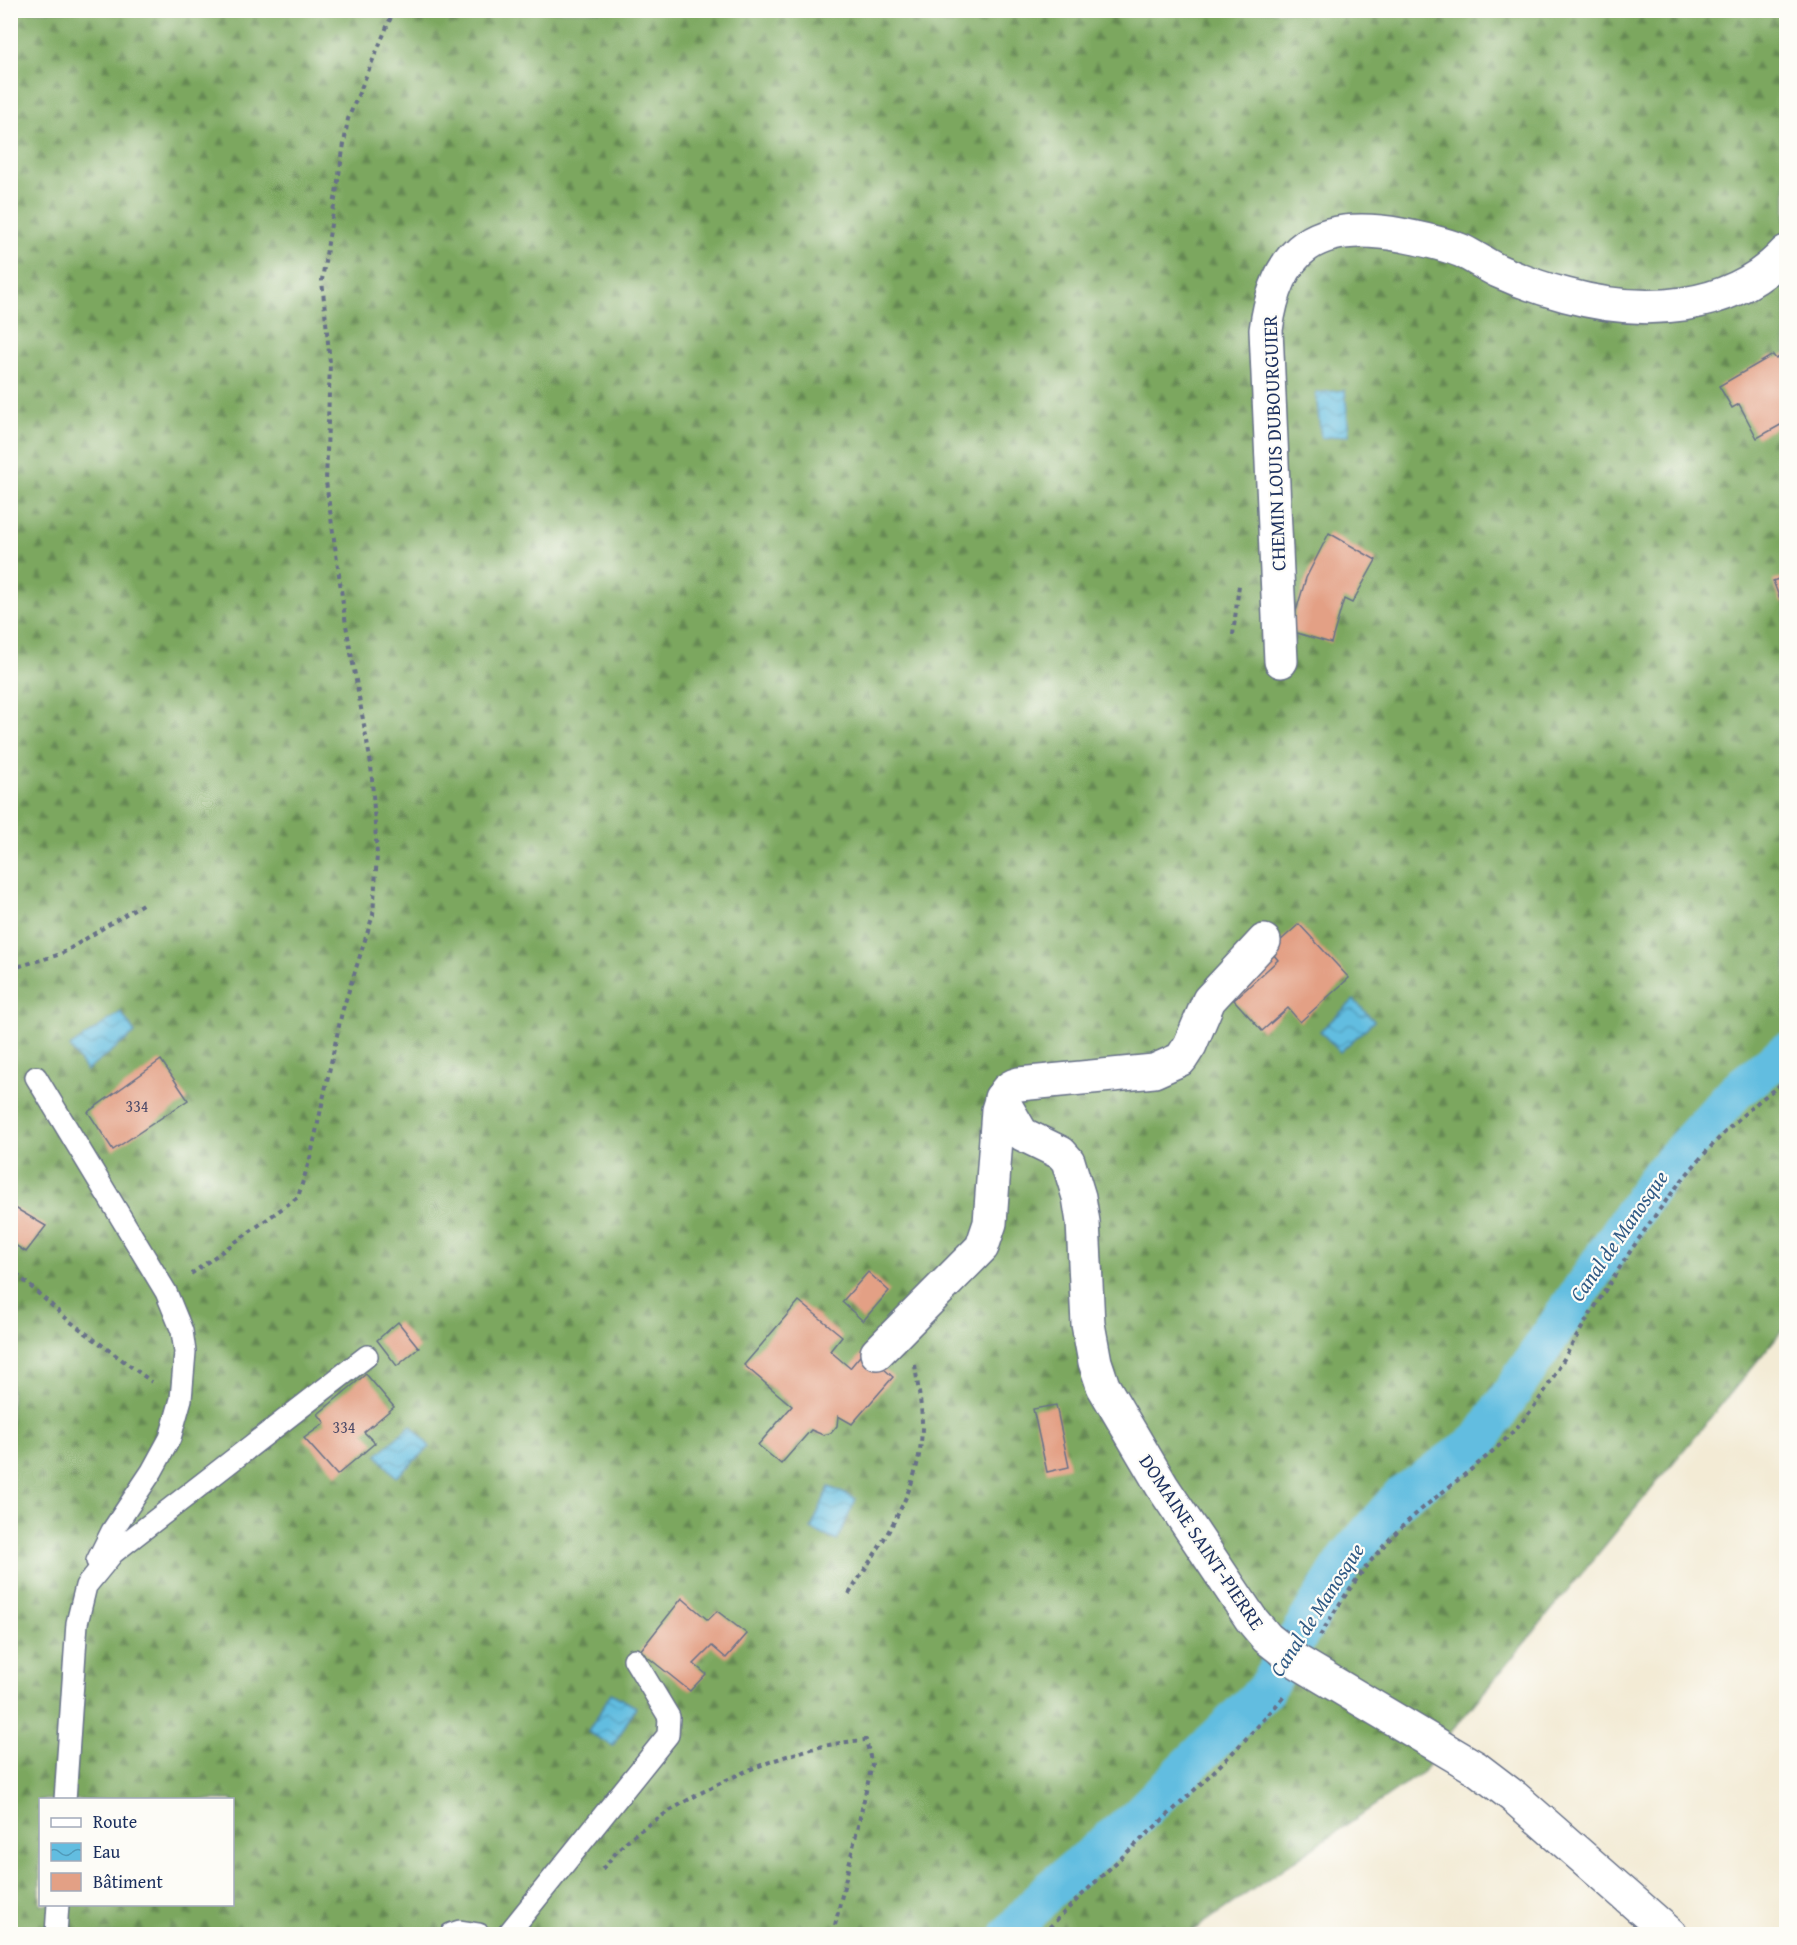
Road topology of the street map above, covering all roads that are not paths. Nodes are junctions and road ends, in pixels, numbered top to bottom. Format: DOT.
graph roads {
  1 [pos="1786,252"];
  2 [pos="1281,661"];
  3 [pos="1264,941"];
  4 [pos="36,1077"];
  5 [pos="1001,1098"];
  6 [pos="877,1353"];
  7 [pos="367,1356"];
  8 [pos="86,1586"];
  9 [pos="634,1659"];
  10 [pos="65,1798"];
  11 [pos="58,1906"];
  12 [pos="56,1935"];
  13 [pos="451,1935"];
  14 [pos="479,1935"];
  15 [pos="508,1935"];
  16 [pos="1670,1935"];
  1 -- 2 [label="street, CHEMIN LOUIS DUBOURGUIER"];
  3 -- 5 [label="street"];
  4 -- 8 [label="lane"];
  5 -- 6 [label="street"];
  5 -- 16 [label="street, DOMAINE SAINT-PIERRE"];
  7 -- 8 [label="lane"];
  8 -- 10 [label="lane"];
  9 -- 15 [label="lane"];
  11 -- 12 [label="lane"];
  13 -- 14 [label="lane"];
}
